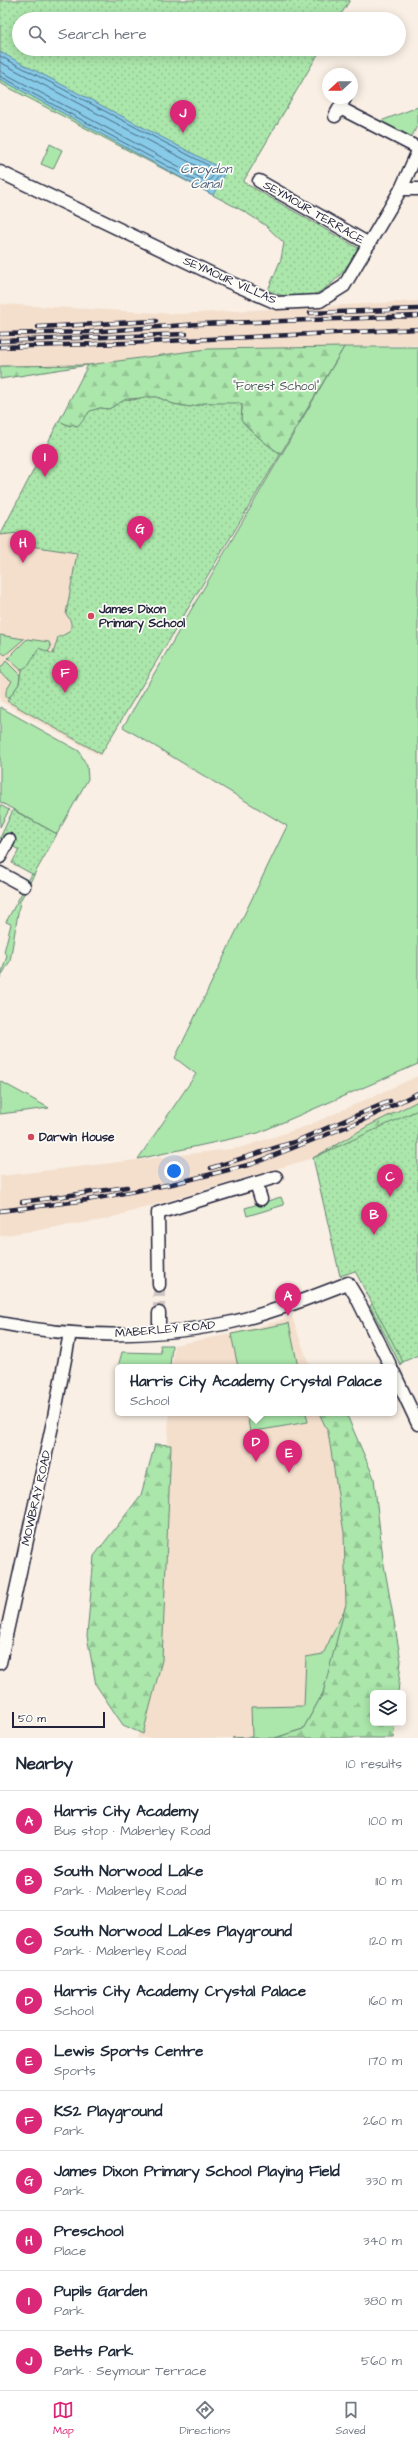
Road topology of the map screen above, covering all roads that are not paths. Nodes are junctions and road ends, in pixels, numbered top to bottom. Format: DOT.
graph roads {
  1 [pos="340,107"];
  2 [pos="418,150"];
  3 [pos="0,172"];
  4 [pos="259,181"];
  5 [pos="401,189"];
  6 [pos="418,189"];
  7 [pos="369,244"];
  8 [pos="10,840"];
  9 [pos="0,857"];
  10 [pos="0,873"];
  11 [pos="24,886"];
  12 [pos="276,1177"];
  13 [pos="256,1183"];
  14 [pos="261,1199"];
  15 [pos="159,1285"];
  16 [pos="159,1313"];
  17 [pos="0,1323"];
  18 [pos="159,1331"];
  19 [pos="70,1333"];
  20 [pos="390,1364"];
  21 [pos="397,1378"];
  22 [pos="416,1411"];
  23 [pos="418,1424"];
  24 [pos="0,1663"];
  1 -- 2 [label="street"];
  2 -- 5 [label="street, SEYMOUR VILLAS"];
  3 -- 7 [label="street, SEYMOUR VILLAS"];
  4 -- 7 [label="street, SEYMOUR TERRACE"];
  5 -- 6 [label="street"];
  5 -- 7 [label="street, SEYMOUR VILLAS"];
  8 -- 9 [label="street"];
  10 -- 11 [label="street"];
  12 -- 13 [label="street"];
  13 -- 14 [label="street"];
  13 -- 15 [label="street"];
  16 -- 18 [label="street"];
  17 -- 19 [label="street, MABERLEY ROAD"];
  18 -- 19 [label="street, MABERLEY ROAD"];
  18 -- 20 [label="street, MABERLEY ROAD"];
  19 -- 24 [label="street, MOWBRAY ROAD"];
  21 -- 22 [label="street"];
  22 -- 23 [label="street"];
}
